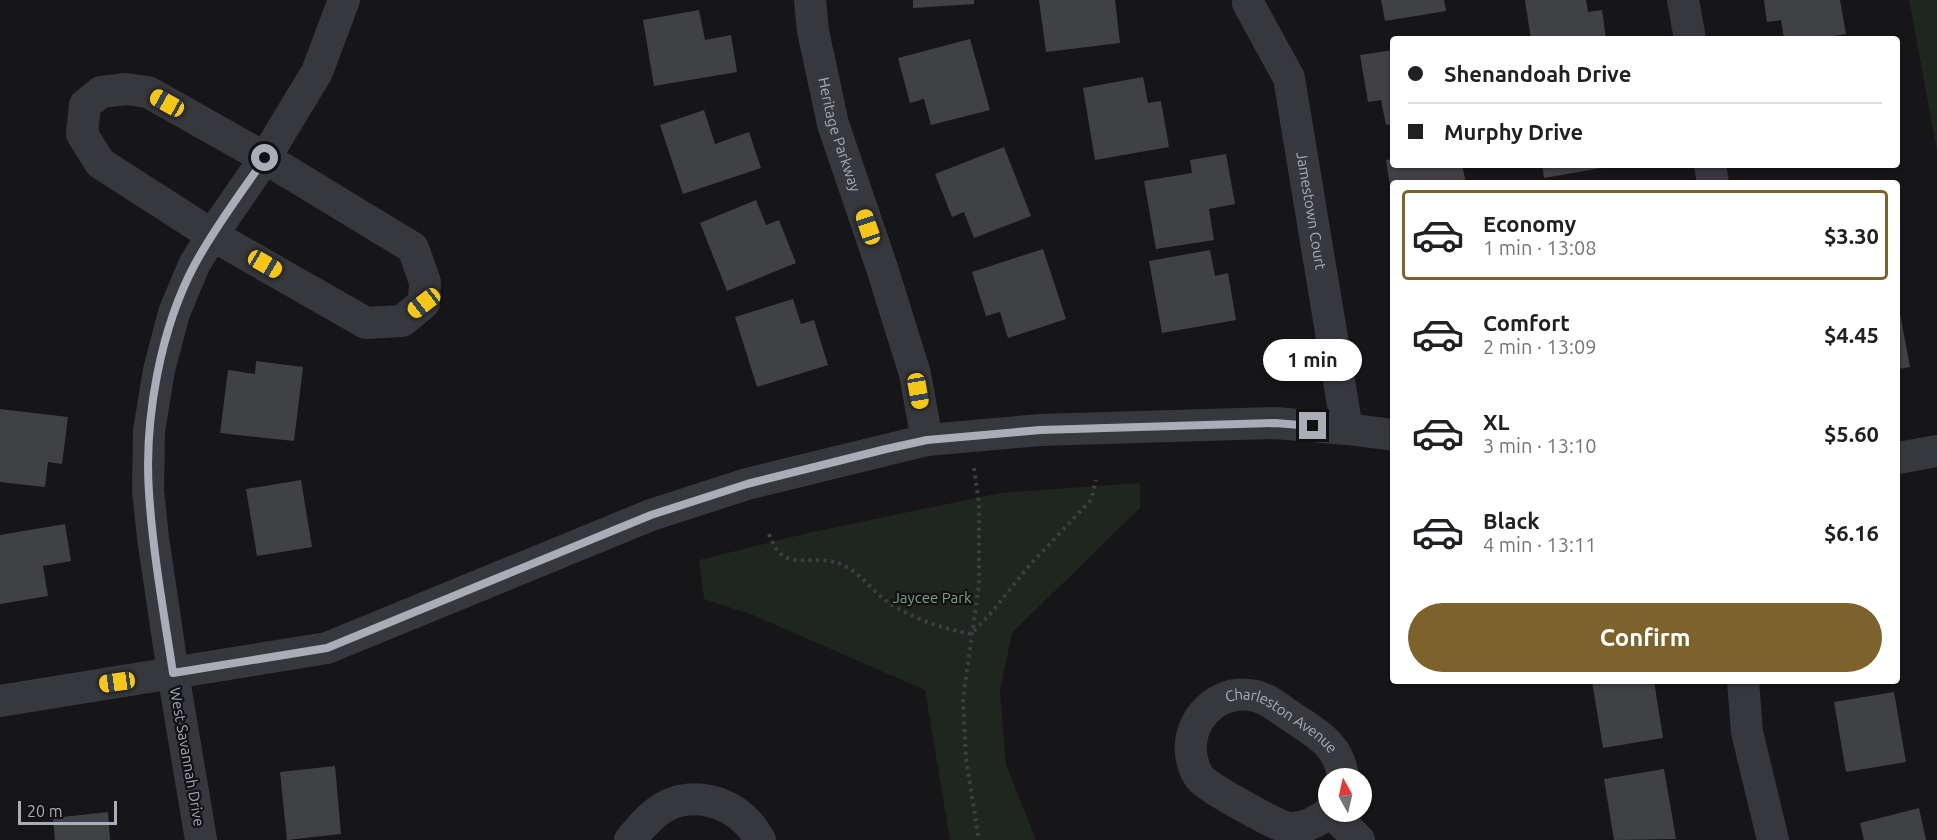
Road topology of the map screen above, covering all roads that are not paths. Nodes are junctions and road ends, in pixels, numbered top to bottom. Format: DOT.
graph roads {
  1 [pos="344,0"];
  2 [pos="810,0"];
  3 [pos="1683,0"];
  4 [pos="1248,3"];
  5 [pos="1689,36"];
  6 [pos="265,158"];
  7 [pos="212,234"];
  8 [pos="1347,429"];
  9 [pos="1390,434"];
  10 [pos="927,440"];
  11 [pos="1937,451"];
  12 [pos="1900,458"];
  13 [pos="173,673"];
  14 [pos="1743,684"];
  15 [pos="0,701"];
  16 [pos="1342,768"];
  17 [pos="1318,821"];
  18 [pos="1341,822"];
  19 [pos="201,840"];
  20 [pos="630,840"];
  21 [pos="760,840"];
  22 [pos="1359,840"];
  23 [pos="1773,840"];
  1 -- 6 [label="street, West Savannah Drive"];
  2 -- 10 [label="street, Heritage Parkway"];
  3 -- 5 [label="street"];
  4 -- 8 [label="street, Jamestown Court"];
  6 -- 7 [label="street, West Savannah Drive"];
  6 -- 7 [label="street"];
  6 -- 7 [label="street"];
  7 -- 13 [label="street, West Savannah Drive"];
  8 -- 9 [label="street"];
  8 -- 10 [label="street"];
  10 -- 13 [label="street"];
  11 -- 12 [label="street"];
  13 -- 15 [label="street"];
  13 -- 19 [label="street, West Savannah Drive"];
  14 -- 23 [label="street"];
  16 -- 17 [label="street, Charleston Avenue"];
  18 -- 22 [label="street, Charleston Avenue"];
  20 -- 21 [label="street"];
}
